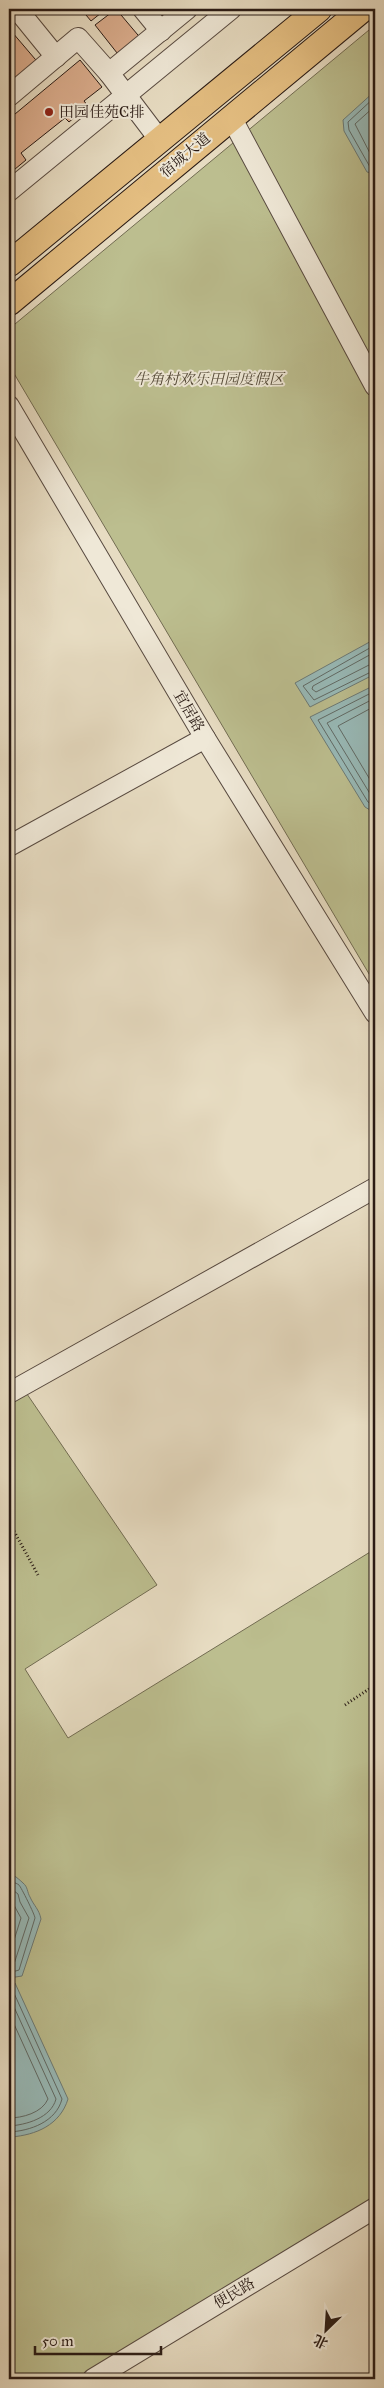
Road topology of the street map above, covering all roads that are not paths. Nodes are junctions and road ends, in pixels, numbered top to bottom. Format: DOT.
graph roads {
  1 [pos="17,9"];
  2 [pos="143,9"];
  3 [pos="187,9"];
  4 [pos="231,9"];
  5 [pos="318,9"];
  6 [pos="363,9"];
  7 [pos="161,30"];
  8 [pos="56,57"];
  9 [pos="109,73"];
  10 [pos="126,95"];
  11 [pos="9,96"];
  12 [pos="231,117"];
  13 [pos="159,139"];
  14 [pos="9,191"];
  15 [pos="9,264"];
  16 [pos="9,303"];
  17 [pos="375,386"];
  18 [pos="9,406"];
  19 [pos="205,738"];
  20 [pos="9,846"];
  21 [pos="375,1013"];
  22 [pos="375,1188"];
  23 [pos="9,1393"];
  24 [pos="375,2208"];
  25 [pos="93,2379"];
  1 -- 8 [label="street"];
  2 -- 7 [label="street"];
  3 -- 7 [label="street"];
  4 -- 10 [label="street"];
  5 -- 13 [label="main road, 宿城大道"];
  6 -- 12 [label="main road, 宿城大道"];
  7 -- 9 [label="street"];
  8 -- 9 [label="street"];
  8 -- 11 [label="street"];
  9 -- 10 [label="street"];
  10 -- 13 [label="street"];
  10 -- 14 [label="street"];
  12 -- 16 [label="main road, 宿城大道"];
  12 -- 17 [label="street"];
  13 -- 15 [label="main road, 宿城大道"];
  18 -- 19 [label="street, 宜居路"];
  19 -- 20 [label="street"];
  19 -- 21 [label="street, 宜居路"];
  22 -- 23 [label="street"];
  24 -- 25 [label="street, 便民路"];
}
